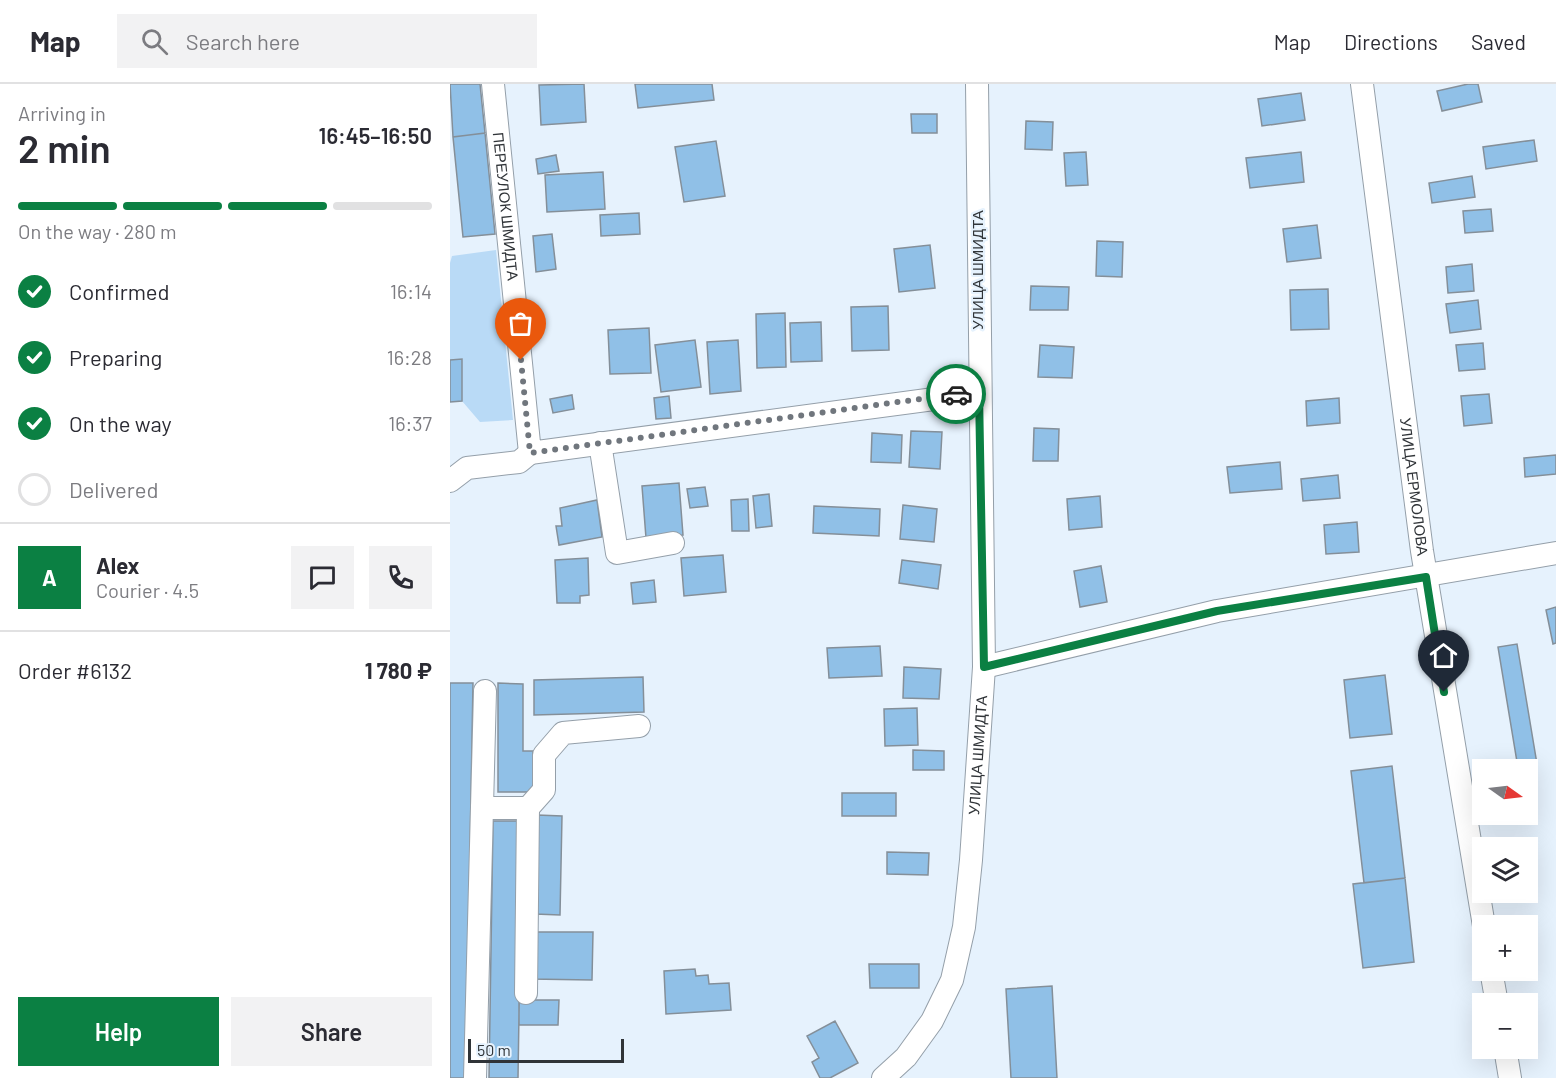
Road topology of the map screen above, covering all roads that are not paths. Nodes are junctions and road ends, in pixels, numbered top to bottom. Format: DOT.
graph roads {
  1 [pos="493,84"];
  2 [pos="977,84"];
  3 [pos="1362,84"];
  4 [pos="979,393"];
  5 [pos="600,443"];
  6 [pos="530,453"];
  7 [pos="450,481"];
  8 [pos="673,543"];
  9 [pos="1556,553"];
  10 [pos="1426,577"];
  11 [pos="984,667"];
  12 [pos="485,691"];
  13 [pos="639,726"];
  14 [pos="482,808"];
  15 [pos="528,808"];
  16 [pos="1482,915"];
  17 [pos="526,993"];
  18 [pos="1507,1059"];
  19 [pos="475,1078"];
  20 [pos="883,1078"];
  21 [pos="1510,1078"];
  1 -- 6 [label="street, ПЕРЕУЛОК ШМИДТА"];
  2 -- 4 [label="street, УЛИЦА ШМИДТА"];
  3 -- 10 [label="street, УЛИЦА ЕРМОЛОВА"];
  4 -- 5 [label="street"];
  4 -- 11 [label="street, УЛИЦА ШМИДТА"];
  5 -- 6 [label="street"];
  5 -- 8 [label="street"];
  6 -- 7 [label="street"];
  9 -- 10 [label="street"];
  10 -- 11 [label="street"];
  10 -- 16 [label="street, УЛИЦА ЕРМОЛОВА"];
  11 -- 20 [label="street, УЛИЦА ШМИДТА"];
  12 -- 14 [label="street"];
  13 -- 15 [label="street"];
  14 -- 15 [label="street"];
  14 -- 19 [label="street"];
  15 -- 17 [label="street"];
  18 -- 21 [label="street"];
}
